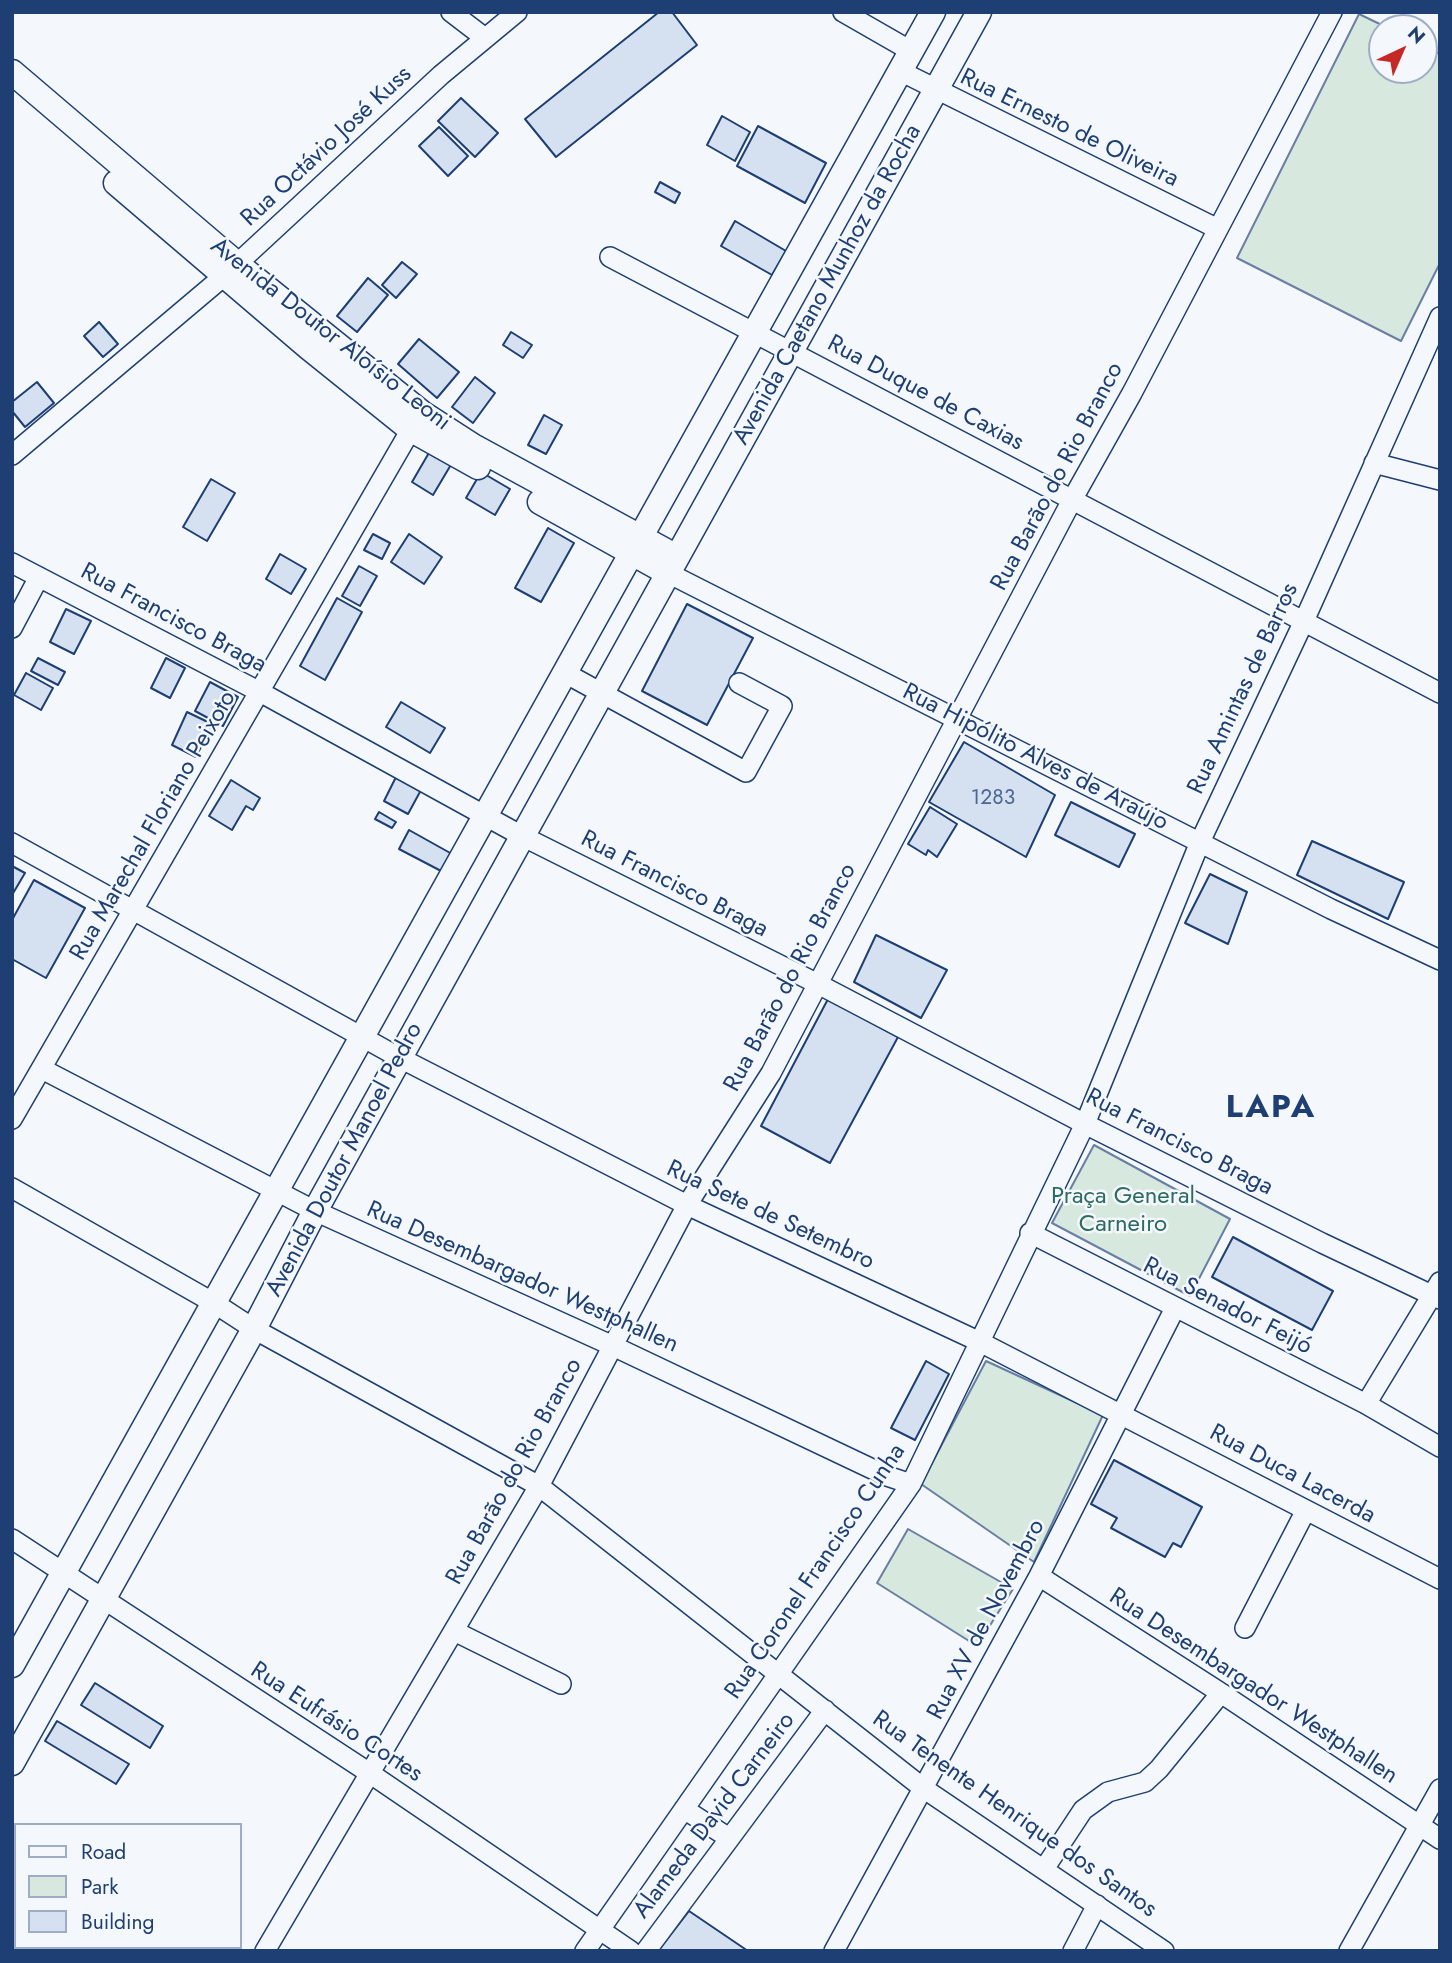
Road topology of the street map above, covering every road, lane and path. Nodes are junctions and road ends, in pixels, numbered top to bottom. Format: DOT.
graph roads {
  1 [pos="451,12"];
  2 [pos="517,12"];
  3 [pos="843,12"];
  4 [pos="933,12"];
  5 [pos="979,12"];
  6 [pos="1332,12"];
  7 [pos="485,38"];
  8 [pos="905,61"];
  9 [pos="12,72"];
  10 [pos="936,90"];
  11 [pos="12,94"];
  12 [pos="1218,229"];
  13 [pos="610,257"];
  14 [pos="231,270"];
  15 [pos="1440,317"];
  16 [pos="754,333"];
  17 [pos="791,351"];
  18 [pos="416,421"];
  19 [pos="12,454"];
  20 [pos="1374,463"];
  21 [pos="1440,480"];
  22 [pos="1072,500"];
  23 [pos="636,545"];
  24 [pos="12,563"];
  25 [pos="673,565"];
  26 [pos="39,577"];
  27 [pos="1304,621"];
  28 [pos="12,628"];
  29 [pos="565,673"];
  30 [pos="739,683"];
  31 [pos="260,692"];
  32 [pos="602,693"];
  33 [pos="1440,693"];
  34 [pos="957,718"];
  35 [pos="485,816"];
  36 [pos="522,836"];
  37 [pos="1200,842"];
  38 [pos="12,843"];
  39 [pos="134,910"];
  40 [pos="1440,960"];
  41 [pos="818,984"];
  42 [pos="362,1036"];
  43 [pos="400,1058"];
  44 [pos="42,1069"];
  45 [pos="12,1119"];
  46 [pos="1085,1124"];
  47 [pos="12,1188"];
  48 [pos="276,1192"];
  49 [pos="687,1205"];
  50 [pos="314,1211"];
  51 [pos="1030,1233"];
  52 [pos="1437,1292"];
  53 [pos="214,1303"];
  54 [pos="1175,1308"];
  55 [pos="254,1329"];
  56 [pos="980,1342"];
  57 [pos="613,1346"];
  58 [pos="1366,1404"];
  59 [pos="1122,1413"];
  60 [pos="1440,1447"];
  61 [pos="911,1484"];
  62 [pos="539,1486"];
  63 [pos="1306,1510"];
  64 [pos="12,1539"];
  65 [pos="64,1573"];
  66 [pos="1039,1576"];
  67 [pos="1440,1579"];
  68 [pos="103,1600"];
  69 [pos="1245,1628"];
  70 [pos="454,1631"];
  71 [pos="12,1665"];
  72 [pos="777,1675"];
  73 [pos="561,1684"];
  74 [pos="1221,1693"];
  75 [pos="825,1710"];
  76 [pos="12,1763"];
  77 [pos="371,1774"];
  78 [pos="923,1788"];
  79 [pos="1440,1789"];
  80 [pos="684,1810"];
  81 [pos="1420,1826"];
  82 [pos="729,1838"];
  83 [pos="1440,1839"];
  84 [pos="1044,1869"];
  85 [pos="1097,1905"];
  86 [pos="600,1929"];
  87 [pos="265,1951"];
  88 [pos="585,1951"];
  89 [pos="631,1951"];
  90 [pos="646,1951"];
  91 [pos="834,1951"];
  92 [pos="1073,1951"];
  93 [pos="1164,1951"];
  94 [pos="1349,1951"];
  1 -- 7 [label="street"];
  2 -- 7 [label="street, Rua Octávio José Kuss"];
  3 -- 8 [label="street, Rua Ernesto de Oliveira"];
  4 -- 8 [label="main road, Avenida Caetano Munhoz da Rocha"];
  5 -- 10 [label="main road, Avenida Caetano Munhoz da Rocha"];
  6 -- 12 [label="street, Rua Barão do Rio Branco"];
  7 -- 14 [label="street, Rua Octávio José Kuss"];
  8 -- 10 [label="street, Rua Ernesto de Oliveira"];
  8 -- 16 [label="main road, Avenida Caetano Munhoz da Rocha"];
  9 -- 14 [label="main road, Avenida Doutor Aloísio Leoni"];
  10 -- 12 [label="street, Rua Ernesto de Oliveira"];
  10 -- 17 [label="main road, Avenida Caetano Munhoz da Rocha"];
  11 -- 14 [label="main road, Avenida Doutor Aloísio Leoni"];
  12 -- 22 [label="street, Rua Barão do Rio Branco"];
  13 -- 16 [label="street, Rua Duque de Caxias"];
  14 -- 18 [label="main road, Avenida Doutor Aloísio Leoni"];
  14 -- 19 [label="street, Rua Octávio José Kuss"];
  15 -- 20 [label="street, Rua Amintas de Barros"];
  16 -- 17 [label="street, Rua Duque de Caxias"];
  16 -- 23 [label="main road, Avenida Caetano Munhoz da Rocha"];
  17 -- 22 [label="street, Rua Duque de Caxias"];
  17 -- 25 [label="main road, Avenida Caetano Munhoz da Rocha"];
  18 -- 23 [label="main road, Avenida Doutor Aloísio Leoni"];
  18 -- 31 [label="street, Rua Marechal Floriano Peixoto"];
  20 -- 21 [label="street"];
  20 -- 27 [label="street, Rua Amintas de Barros"];
  22 -- 27 [label="street, Rua Duque de Caxias"];
  22 -- 34 [label="street, Rua Barão do Rio Branco"];
  23 -- 25 [label="main road, Avenida Doutor Aloísio Leoni"];
  23 -- 29 [label="main road, Avenida Doutor Manoel Pedro"];
  24 -- 26 [label="street, Rua Francisco Braga"];
  25 -- 32 [label="main road, Avenida Doutor Manoel Pedro"];
  25 -- 34 [label="street, Rua Hipólito Alves de Araújo"];
  26 -- 28 [label="street"];
  26 -- 31 [label="street, Rua Francisco Braga"];
  27 -- 33 [label="street, Rua Duque de Caxias"];
  27 -- 37 [label="street, Rua Amintas de Barros"];
  29 -- 32 [label="street"];
  29 -- 35 [label="main road, Avenida Doutor Manoel Pedro"];
  30 -- 32 [label="street"];
  31 -- 35 [label="street, Rua Francisco Braga"];
  31 -- 39 [label="street, Rua Marechal Floriano Peixoto"];
  32 -- 36 [label="main road, Avenida Doutor Manoel Pedro"];
  34 -- 37 [label="street, Rua Hipólito Alves de Araújo"];
  34 -- 41 [label="street, Rua Barão do Rio Branco"];
  35 -- 36 [label="street, Rua Francisco Braga"];
  35 -- 42 [label="main road, Avenida Doutor Manoel Pedro"];
  36 -- 41 [label="street, Rua Francisco Braga"];
  36 -- 43 [label="main road, Avenida Doutor Manoel Pedro"];
  37 -- 40 [label="street, Rua Hipólito Alves de Araújo"];
  37 -- 46 [label="street, Rua Amintas de Barros"];
  38 -- 39 [label="street, Rua Sete de Setembro"];
  39 -- 42 [label="street, Rua Sete de Setembro"];
  39 -- 44 [label="street, Rua Marechal Floriano Peixoto"];
  41 -- 46 [label="street, Rua Francisco Braga"];
  41 -- 49 [label="street, Rua Barão do Rio Branco"];
  42 -- 43 [label="street, Rua Sete de Setembro"];
  42 -- 48 [label="main road, Avenida Doutor Manoel Pedro"];
  43 -- 49 [label="street, Rua Sete de Setembro"];
  43 -- 50 [label="main road, Avenida Doutor Manoel Pedro"];
  44 -- 45 [label="street, Rua Marechal Floriano Peixoto"];
  44 -- 48 [label="street, Rua Desembargador Westphallen"];
  46 -- 51 [label="street, Rua Coronel Francisco Cunha"];
  46 -- 52 [label="street, Rua Francisco Braga"];
  47 -- 53 [label="street, Rua Tenente Henrique dos Santos"];
  48 -- 50 [label="street, Rua Desembargador Westphallen"];
  48 -- 53 [label="main road, Avenida Doutor Manoel Pedro"];
  49 -- 56 [label="street, Rua Sete de Setembro"];
  49 -- 57 [label="street, Rua Barão do Rio Branco"];
  50 -- 55 [label="main road, Avenida Doutor Manoel Pedro"];
  50 -- 57 [label="street, Rua Desembargador Westphallen"];
  51 -- 54 [label="street, Rua Senador Feijó"];
  51 -- 56 [label="street, Rua Coronel Francisco Cunha"];
  52 -- 58 [label="street"];
  53 -- 55 [label="street, Rua Tenente Henrique dos Santos"];
  53 -- 65 [label="main road, Avenida Doutor Manoel Pedro"];
  54 -- 58 [label="street, Rua Senador Feijó"];
  54 -- 59 [label="street, Rua XV de Novembro"];
  55 -- 62 [label="street, Rua Tenente Henrique dos Santos"];
  55 -- 68 [label="main road, Avenida Doutor Manoel Pedro"];
  56 -- 59 [label="street, Rua Sete de Setembro"];
  56 -- 61 [label="street, Rua Coronel Francisco Cunha"];
  57 -- 61 [label="street, Rua Desembargador Westphallen"];
  57 -- 62 [label="street, Rua Barão do Rio Branco"];
  58 -- 60 [label="street, Rua Senador Feijó"];
  59 -- 63 [label="street, Rua Duca Lacerda"];
  59 -- 66 [label="street, Rua XV de Novembro"];
  61 -- 72 [label="street, Rua Coronel Francisco Cunha"];
  62 -- 70 [label="street, Rua Barão do Rio Branco"];
  62 -- 72 [label="street, Rua Tenente Henrique dos Santos"];
  63 -- 67 [label="street, Rua Duca Lacerda"];
  63 -- 69 [label="street"];
  64 -- 65 [label="street, Rua Eufrásio Cortes"];
  65 -- 68 [label="street, Rua Eufrásio Cortes"];
  65 -- 71 [label="main road, Avenida Doutor Manoel Pedro"];
  66 -- 74 [label="street, Rua Desembargador Westphallen"];
  66 -- 78 [label="street, Rua XV de Novembro"];
  68 -- 76 [label="main road, Avenida Doutor Manoel Pedro"];
  68 -- 77 [label="street, Rua Eufrásio Cortes"];
  70 -- 73 [label="street"];
  70 -- 77 [label="street, Rua Barão do Rio Branco"];
  72 -- 75 [label="street, Rua Tenente Henrique dos Santos"];
  72 -- 80 [label="street, Rua Coronel Francisco Cunha"];
  74 -- 81 [label="street, Rua Desembargador Westphallen"];
  74 -- 84 [label="street"];
  75 -- 78 [label="street, Rua Tenente Henrique dos Santos"];
  75 -- 82 [label="street, Alameda David Carneiro"];
  77 -- 86 [label="street, Rua Eufrásio Cortes"];
  77 -- 87 [label="street, Rua Barão do Rio Branco"];
  78 -- 84 [label="street, Rua Tenente Henrique dos Santos"];
  78 -- 91 [label="street, Rua XV de Novembro"];
  79 -- 81 [label="street"];
  80 -- 82 [label="street"];
  80 -- 86 [label="street, Rua Coronel Francisco Cunha"];
  81 -- 83 [label="street, Rua Desembargador Westphallen"];
  81 -- 94 [label="street"];
  82 -- 90 [label="street, Alameda David Carneiro"];
  84 -- 85 [label="street, Rua Tenente Henrique dos Santos"];
  85 -- 92 [label="street"];
  85 -- 93 [label="street, Rua Tenente Henrique dos Santos"];
  86 -- 88 [label="street, Rua Coronel Francisco Cunha"];
  86 -- 89 [label="street, Rua Eufrásio Cortes"];
}
